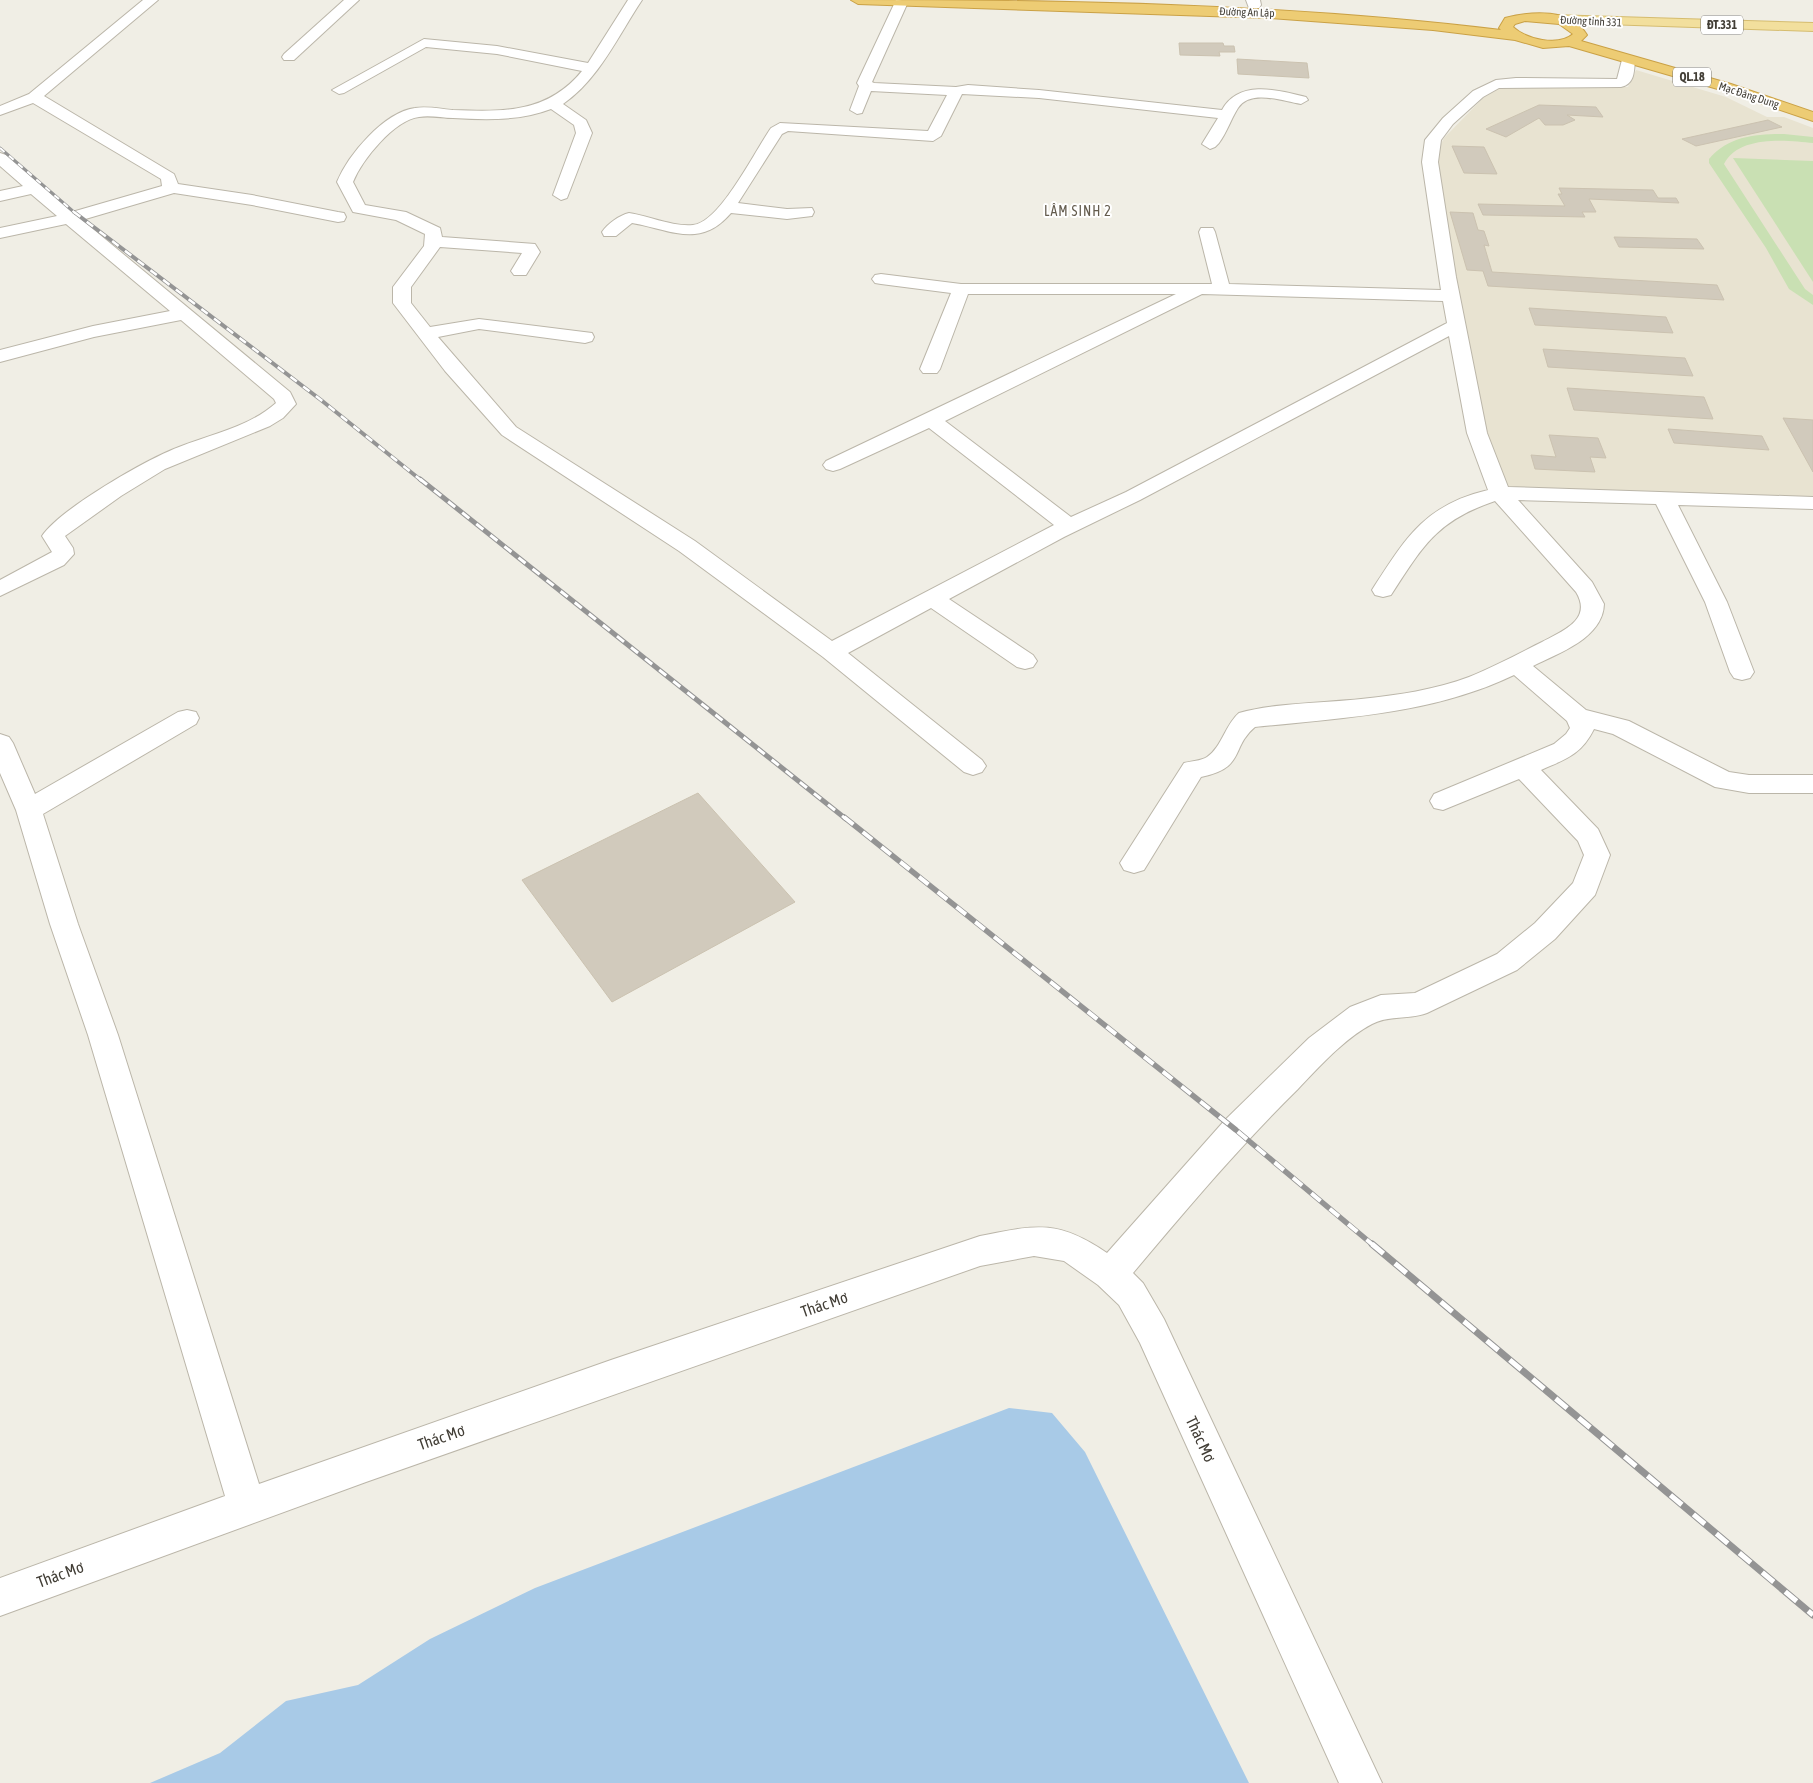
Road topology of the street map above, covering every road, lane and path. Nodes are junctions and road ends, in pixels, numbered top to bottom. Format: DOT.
graph roads {
  1 [pos="151,0"];
  2 [pos="352,0"];
  3 [pos="635,0"];
  4 [pos="858,0"];
  5 [pos="1117,0"];
  6 [pos="901,2"];
  7 [pos="1254,2"];
  8 [pos="1478,18"];
  9 [pos="1498,18"];
  10 [pos="1517,18"];
  11 [pos="1552,19"];
  12 [pos="1630,22"];
  13 [pos="1813,27"];
  14 [pos="1515,36"];
  15 [pos="1576,36"];
  16 [pos="289,57"];
  17 [pos="1628,59"];
  18 [pos="590,68"];
  19 [pos="866,86"];
  20 [pos="338,90"];
  21 [pos="956,91"];
  22 [pos="34,97"];
  23 [pos="1301,100"];
  24 [pos="552,103"];
  25 [pos="1813,107"];
  26 [pos="857,110"];
  27 [pos="0,111"];
  28 [pos="1228,115"];
  29 [pos="1813,117"];
  30 [pos="1210,144"];
  31 [pos="0,158"];
  32 [pos="35,188"];
  33 [pos="171,188"];
  34 [pos="561,195"];
  35 [pos="0,196"];
  36 [pos="726,206"];
  37 [pos="806,212"];
  38 [pos="338,217"];
  39 [pos="69,218"];
  40 [pos="0,232"];
  41 [pos="610,232"];
  42 [pos="1208,232"];
  43 [pos="432,241"];
  44 [pos="520,271"];
  45 [pos="881,279"];
  46 [pos="961,289"];
  47 [pos="1200,289"];
  48 [pos="1222,289"];
  49 [pos="1451,296"];
  50 [pos="184,314"];
  51 [pos="1456,325"];
  52 [pos="426,332"];
  53 [pos="586,338"];
  54 [pos="0,356"];
  55 [pos="930,369"];
  56 [pos="931,420"];
  57 [pos="833,465"];
  58 [pos="1500,493"];
  59 [pos="1664,499"];
  60 [pos="1813,504"];
  61 [pos="1070,526"];
  62 [pos="0,589"];
  63 [pos="1383,590"];
  64 [pos="932,598"];
  65 [pos="831,652"];
  66 [pos="1025,661"];
  67 [pos="1517,665"];
  68 [pos="1742,672"];
  69 [pos="1578,717"];
  70 [pos="186,718"];
  71 [pos="0,743"];
  72 [pos="973,766"];
  73 [pos="1522,766"];
  74 [pos="1813,784"];
  75 [pos="1443,801"];
  76 [pos="29,810"];
  77 [pos="1134,863"];
  78 [pos="1110,1274"];
  79 [pos="248,1505"];
  80 [pos="0,1597"];
  81 [pos="1361,1783"];
  1 -- 22 [label="street"];
  2 -- 16 [label="street"];
  3 -- 18 [label="street"];
  4 -- 6 [label="highway, Đường An Lập / QL.18"];
  5 -- 7 [label="highway, Đường An Lập"];
  6 -- 14 [label="highway, Đường An Lập / QL.18"];
  6 -- 19 [label="street"];
  7 -- 8 [label="highway, Đường An Lập"];
  9 -- 10 [label="highway, QL.18"];
  10 -- 11 [label="highway, QL.18"];
  10 -- 14 [label="highway"];
  11 -- 12 [label="main road, Đường tỉnh 331 / ĐT.331"];
  11 -- 15 [label="highway, QL.18"];
  12 -- 13 [label="main road, Đường tỉnh 331 / ĐT.331"];
  12 -- 15 [label="main road, Đường tỉnh 331 / ĐT.331"];
  14 -- 15 [label="highway, QL.18"];
  15 -- 17 [label="highway, Mạc Đăng Dung / QL.18"];
  15 -- 25 [label="highway, Mạc Đăng Dung / QL.18"];
  17 -- 29 [label="highway, Mạc Đăng Dung / QL.18"];
  17 -- 49 [label="street"];
  18 -- 20 [label="street"];
  18 -- 24 [label="street"];
  19 -- 21 [label="street"];
  19 -- 26 [label="street"];
  21 -- 28 [label="street"];
  21 -- 36 [label="street"];
  22 -- 27 [label="street"];
  22 -- 33 [label="street"];
  23 -- 28 [label="street"];
  24 -- 34 [label="street"];
  24 -- 43 [label="street"];
  28 -- 30 [label="street"];
  31 -- 32 [label="street"];
  32 -- 35 [label="street"];
  32 -- 39 [label="street"];
  33 -- 38 [label="street"];
  33 -- 39 [label="street"];
  36 -- 37 [label="street"];
  36 -- 41 [label="street"];
  39 -- 40 [label="street"];
  39 -- 50 [label="street"];
  42 -- 48 [label="street"];
  43 -- 44 [label="street"];
  43 -- 52 [label="street"];
  45 -- 46 [label="street"];
  46 -- 47 [label="street"];
  46 -- 55 [label="street"];
  47 -- 48 [label="street"];
  47 -- 56 [label="street"];
  48 -- 49 [label="street"];
  49 -- 51 [label="street"];
  50 -- 54 [label="street"];
  50 -- 62 [label="street"];
  51 -- 58 [label="street"];
  51 -- 61 [label="street"];
  52 -- 53 [label="street"];
  52 -- 65 [label="street"];
  56 -- 57 [label="street"];
  56 -- 61 [label="street"];
  58 -- 59 [label="street"];
  58 -- 63 [label="street"];
  58 -- 67 [label="street"];
  59 -- 60 [label="street"];
  59 -- 68 [label="street"];
  61 -- 64 [label="street"];
  64 -- 65 [label="street"];
  64 -- 66 [label="street"];
  65 -- 72 [label="street"];
  67 -- 69 [label="street"];
  67 -- 77 [label="street"];
  69 -- 73 [label="street"];
  69 -- 74 [label="street"];
  70 -- 76 [label="street"];
  71 -- 76 [label="street"];
  73 -- 75 [label="street"];
  73 -- 78 [label="street"];
  76 -- 79 [label="street"];
  78 -- 79 [label="street, Thác Mơ"];
  78 -- 81 [label="street, Thác Mơ"];
  79 -- 80 [label="street, Thác Mơ"];
}
